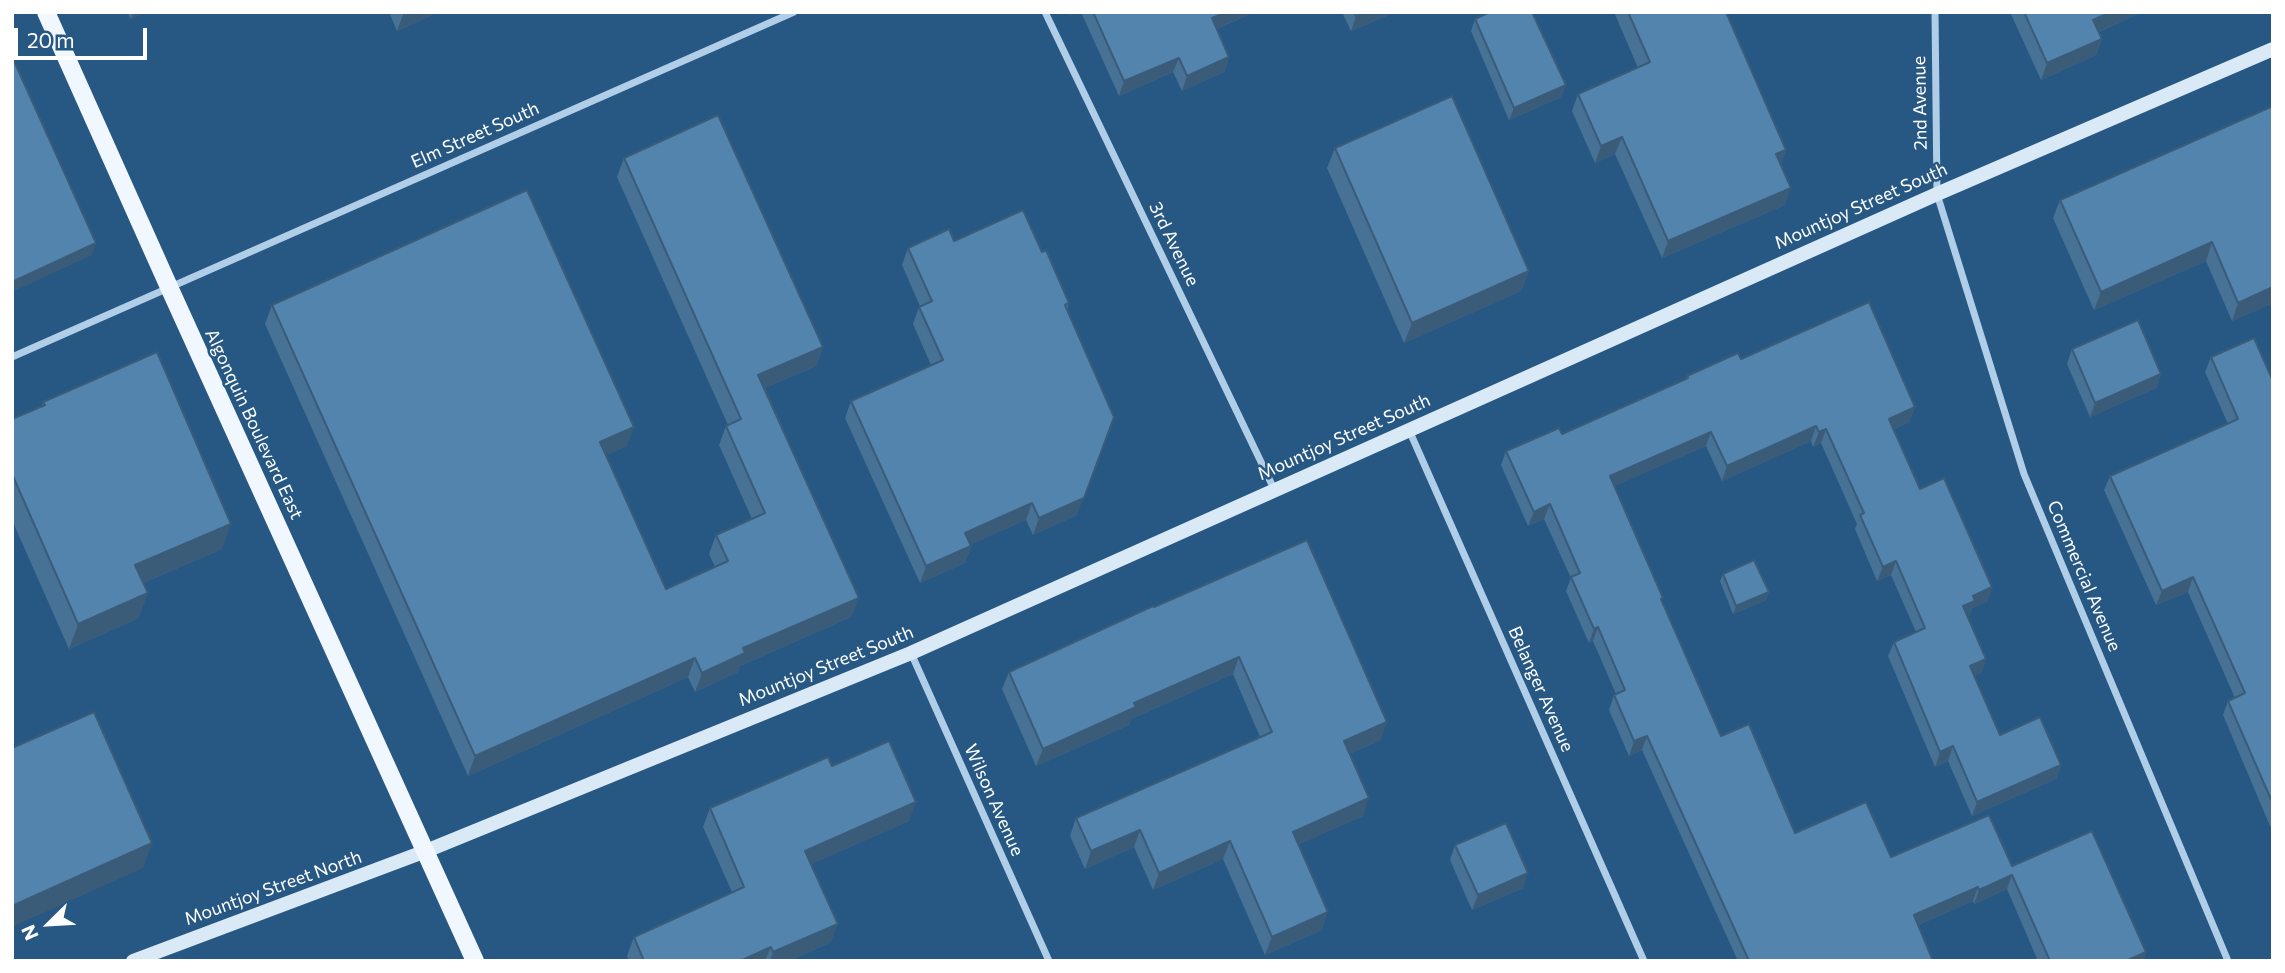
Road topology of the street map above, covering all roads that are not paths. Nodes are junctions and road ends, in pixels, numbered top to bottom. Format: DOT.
graph roads {
  1 [pos="46,12"];
  2 [pos="794,12"];
  3 [pos="1045,12"];
  4 [pos="1935,12"];
  5 [pos="2273,49"];
  6 [pos="1937,194"];
  7 [pos="169,287"];
  8 [pos="12,357"];
  9 [pos="1409,429"];
  10 [pos="1274,489"];
  11 [pos="911,653"];
  12 [pos="426,851"];
  13 [pos="133,961"];
  14 [pos="475,961"];
  15 [pos="1049,961"];
  16 [pos="1644,961"];
  17 [pos="2228,961"];
  1 -- 7 [label="main road, Algonquin Boulevard East"];
  2 -- 7 [label="street, Elm Street South"];
  3 -- 10 [label="street, 3rd Avenue"];
  4 -- 6 [label="street, 2nd Avenue"];
  5 -- 6 [label="street, Mountjoy Street South"];
  6 -- 9 [label="street, Mountjoy Street South"];
  6 -- 17 [label="street, Commercial Avenue"];
  7 -- 8 [label="street, Elm Street South"];
  7 -- 12 [label="main road, Algonquin Boulevard East"];
  9 -- 10 [label="street, Mountjoy Street South"];
  9 -- 16 [label="street, Belanger Avenue"];
  10 -- 11 [label="street, Mountjoy Street South"];
  11 -- 12 [label="street, Mountjoy Street South"];
  11 -- 15 [label="street, Wilson Avenue"];
  12 -- 13 [label="street, Mountjoy Street North"];
  12 -- 14 [label="main road, Algonquin Boulevard East"];
}
